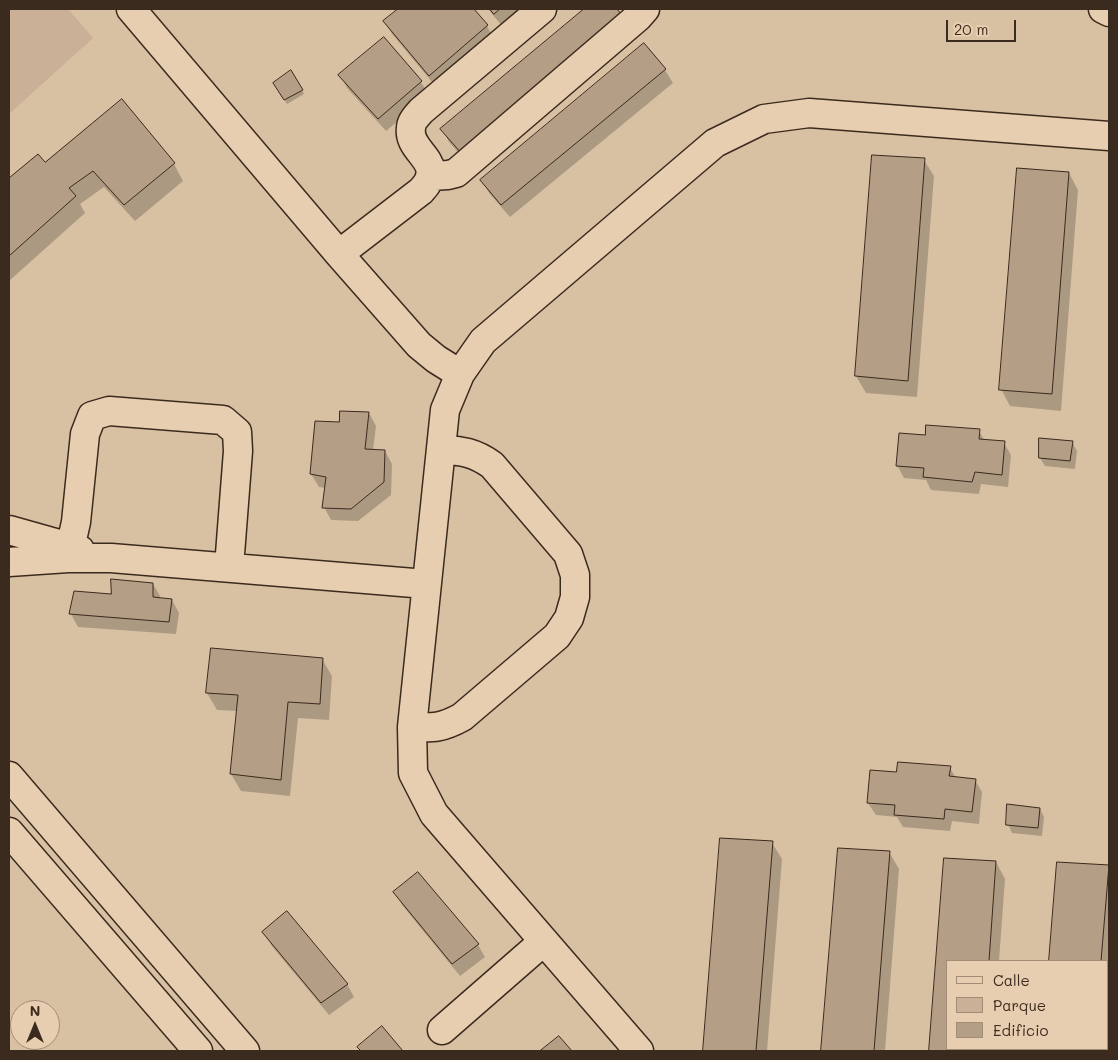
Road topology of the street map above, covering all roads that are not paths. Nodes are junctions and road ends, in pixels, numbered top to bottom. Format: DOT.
graph roads {
  1 [pos="131,9"];
  2 [pos="542,9"];
  3 [pos="645,9"];
  4 [pos="1103,9"];
  5 [pos="1109,12"];
  6 [pos="1109,136"];
  7 [pos="430,176"];
  8 [pos="340,254"];
  9 [pos="460,374"];
  10 [pos="441,448"];
  11 [pos="9,530"];
  12 [pos="69,553"];
  13 [pos="9,562"];
  14 [pos="228,567"];
  15 [pos="426,584"];
  16 [pos="412,727"];
  17 [pos="9,776"];
  18 [pos="9,832"];
  19 [pos="544,942"];
  20 [pos="442,1030"];
  21 [pos="198,1051"];
  22 [pos="245,1051"];
  23 [pos="639,1051"];
  1 -- 8 [label="street"];
  2 -- 7 [label="street"];
  3 -- 7 [label="street"];
  4 -- 5 [label="street"];
  6 -- 9 [label="street"];
  7 -- 8 [label="street"];
  8 -- 9 [label="street"];
  9 -- 10 [label="street"];
  10 -- 15 [label="street"];
  10 -- 16 [label="street"];
  11 -- 12 [label="street"];
  12 -- 13 [label="street"];
  12 -- 14 [label="street"];
  12 -- 14 [label="street"];
  14 -- 15 [label="street"];
  15 -- 16 [label="street"];
  16 -- 19 [label="street"];
  17 -- 22 [label="street"];
  18 -- 21 [label="street"];
  19 -- 20 [label="street"];
  19 -- 23 [label="street"];
}
